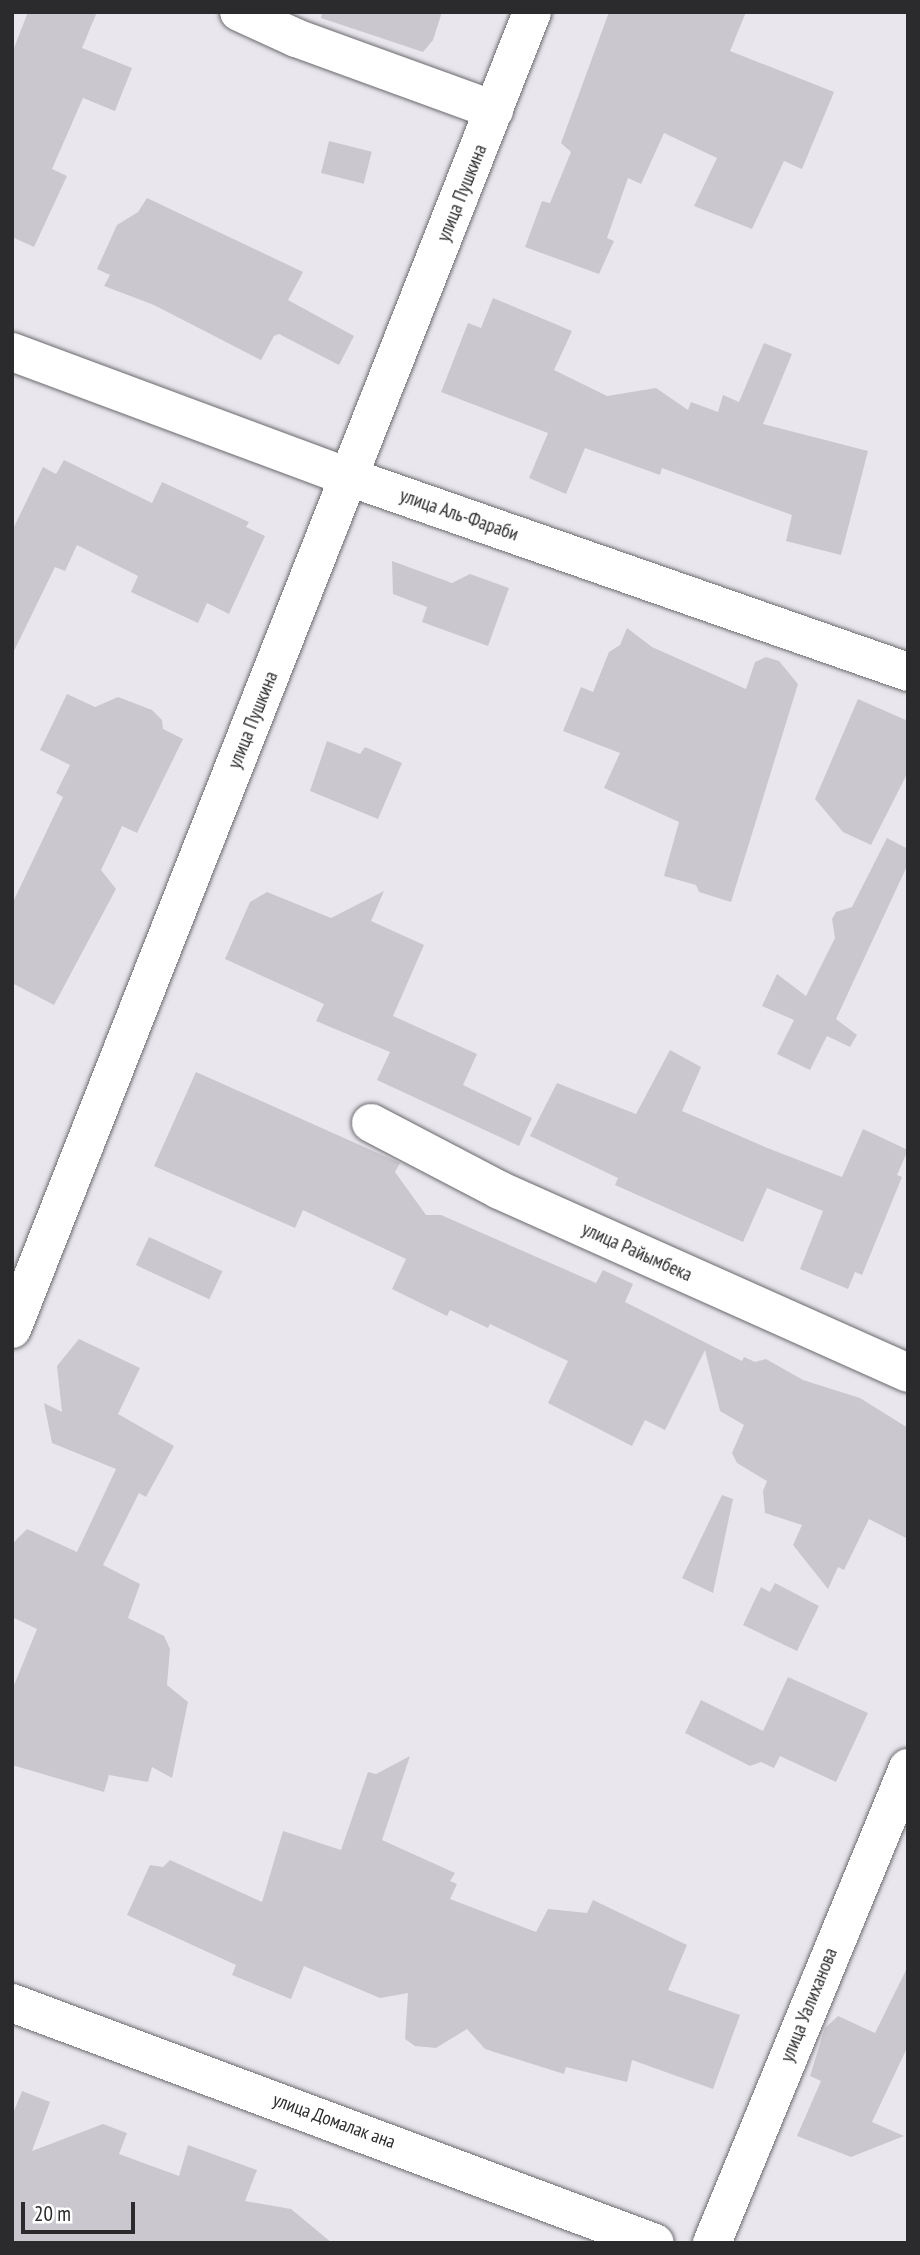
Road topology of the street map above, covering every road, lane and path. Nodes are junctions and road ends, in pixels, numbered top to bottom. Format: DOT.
graph roads {
  1 [pos="239,12"];
  2 [pos="532,12"];
  3 [pos="494,110"];
  4 [pos="14,357"];
  5 [pos="349,477"];
  6 [pos="908,672"];
  7 [pos="371,1123"];
  8 [pos="12,1329"];
  9 [pos="908,1373"];
  10 [pos="908,1768"];
  11 [pos="12,2003"];
  12 [pos="655,2243"];
  13 [pos="712,2243"];
  1 -- 3 [label="street"];
  2 -- 3 [label="street, улица Пушкина"];
  3 -- 5 [label="street, улица Пушкина"];
  4 -- 5 [label="street, улица Аль-Фараби"];
  5 -- 6 [label="street, улица Аль-Фараби"];
  5 -- 8 [label="street, улица Пушкина"];
  7 -- 9 [label="street, улица Райымбека"];
  10 -- 13 [label="street, улица Уалиханова"];
  11 -- 12 [label="street, улица Домалак ана"];
}
